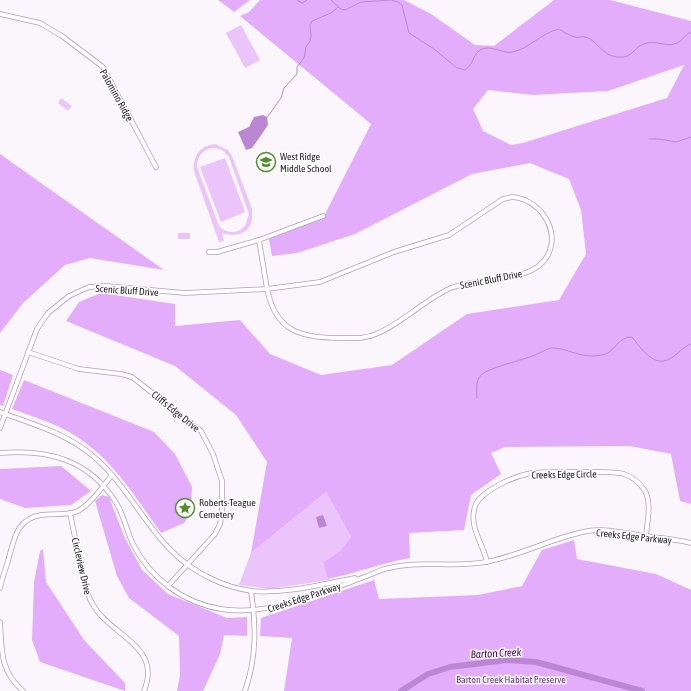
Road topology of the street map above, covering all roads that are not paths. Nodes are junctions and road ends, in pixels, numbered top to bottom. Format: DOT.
graph roads {
  1 [pos="0,14"];
  2 [pos="156,167"];
  3 [pos="322,216"];
  4 [pos="259,240"];
  5 [pos="209,252"];
  6 [pos="266,289"];
  7 [pos="28,352"];
  8 [pos="2,413"];
  9 [pos="0,428"];
  10 [pos="0,453"];
  11 [pos="112,475"];
  12 [pos="103,486"];
  13 [pos="70,514"];
  14 [pos="646,536"];
  15 [pos="691,543"];
  16 [pos="487,562"];
  17 [pos="187,566"];
  18 [pos="367,576"];
  19 [pos="168,586"];
  20 [pos="0,588"];
  21 [pos="251,590"];
  22 [pos="254,611"];
  23 [pos="0,622"];
  24 [pos="23,691"];
  25 [pos="144,691"];
  26 [pos="245,691"];
  1 -- 2 [label="street, Palomino Ridge"];
  3 -- 4 [label="street"];
  4 -- 5 [label="street"];
  4 -- 6 [label="street, Scenic Bluff Drive"];
  6 -- 6 [label="street, Scenic Bluff Drive"];
  6 -- 7 [label="street, Scenic Bluff Drive"];
  7 -- 8 [label="street, Scenic Bluff Drive"];
  7 -- 17 [label="street, Cliffs Edge Drive"];
  8 -- 9 [label="street, Scenic Bluff Drive"];
  8 -- 11 [label="street, Creeks Edge Parkway"];
  10 -- 12 [label="street, Creeks Edge Parkway"];
  11 -- 12 [label="street"];
  11 -- 17 [label="street, Creeks Edge Parkway"];
  12 -- 13 [label="street"];
  12 -- 19 [label="street, Creeks Edge Parkway"];
  13 -- 20 [label="street"];
  13 -- 25 [label="street, Circleview Drive"];
  14 -- 15 [label="street, Creeks Edge Parkway"];
  14 -- 16 [label="street, Creeks Edge Parkway"];
  14 -- 16 [label="street, Creeks Edge Circle"];
  16 -- 18 [label="street, Creeks Edge Parkway"];
  17 -- 19 [label="street, Cliffs Edge Drive"];
  17 -- 21 [label="street, Creeks Edge Parkway"];
  18 -- 21 [label="street, Creeks Edge Parkway"];
  18 -- 22 [label="street, Creeks Edge Parkway"];
  19 -- 22 [label="street, Creeks Edge Parkway"];
  21 -- 22 [label="street"];
  22 -- 26 [label="street"];
  23 -- 24 [label="street"];
}
